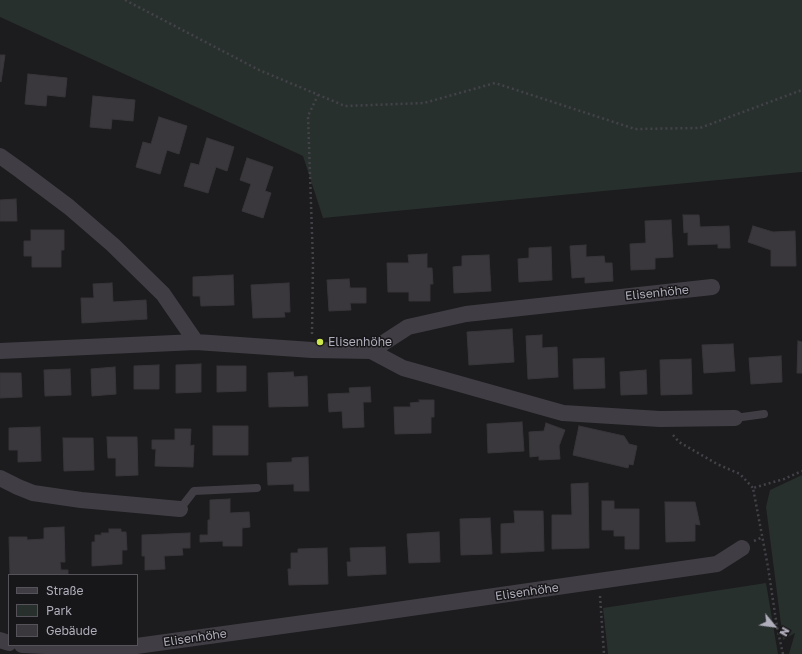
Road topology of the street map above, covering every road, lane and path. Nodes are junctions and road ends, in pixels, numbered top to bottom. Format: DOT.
graph roads {
  1 [pos="125,0"];
  2 [pos="802,90"];
  3 [pos="318,95"];
  4 [pos="0,156"];
  5 [pos="712,287"];
  6 [pos="196,342"];
  7 [pos="312,350"];
  8 [pos="0,351"];
  9 [pos="371,351"];
  10 [pos="764,414"];
  11 [pos="735,418"];
  12 [pos="660,419"];
  13 [pos="802,471"];
  14 [pos="0,478"];
  15 [pos="258,488"];
  16 [pos="754,488"];
  17 [pos="180,509"];
  18 [pos="742,548"];
  19 [pos="599,581"];
  20 [pos="45,646"];
  21 [pos="137,646"];
  22 [pos="138,646"];
  23 [pos="604,654"];
  24 [pos="783,654"];
  1 -- 3 [label="path"];
  2 -- 3 [label="path"];
  3 -- 7 [label="path"];
  4 -- 6 [label="street"];
  5 -- 9 [label="street, Elisenhöhe"];
  6 -- 7 [label="street"];
  6 -- 8 [label="street"];
  7 -- 9 [label="street"];
  9 -- 12 [label="street"];
  10 -- 11 [label="lane"];
  11 -- 12 [label="street"];
  12 -- 16 [label="path"];
  13 -- 16 [label="path"];
  14 -- 17 [label="street"];
  15 -- 17 [label="lane"];
  16 -- 24 [label="path"];
  18 -- 19 [label="street, Elisenhöhe"];
  19 -- 22 [label="street, Elisenhöhe"];
  19 -- 23 [label="path"];
  20 -- 21 [label="street, Elisenhöhe"];
}
